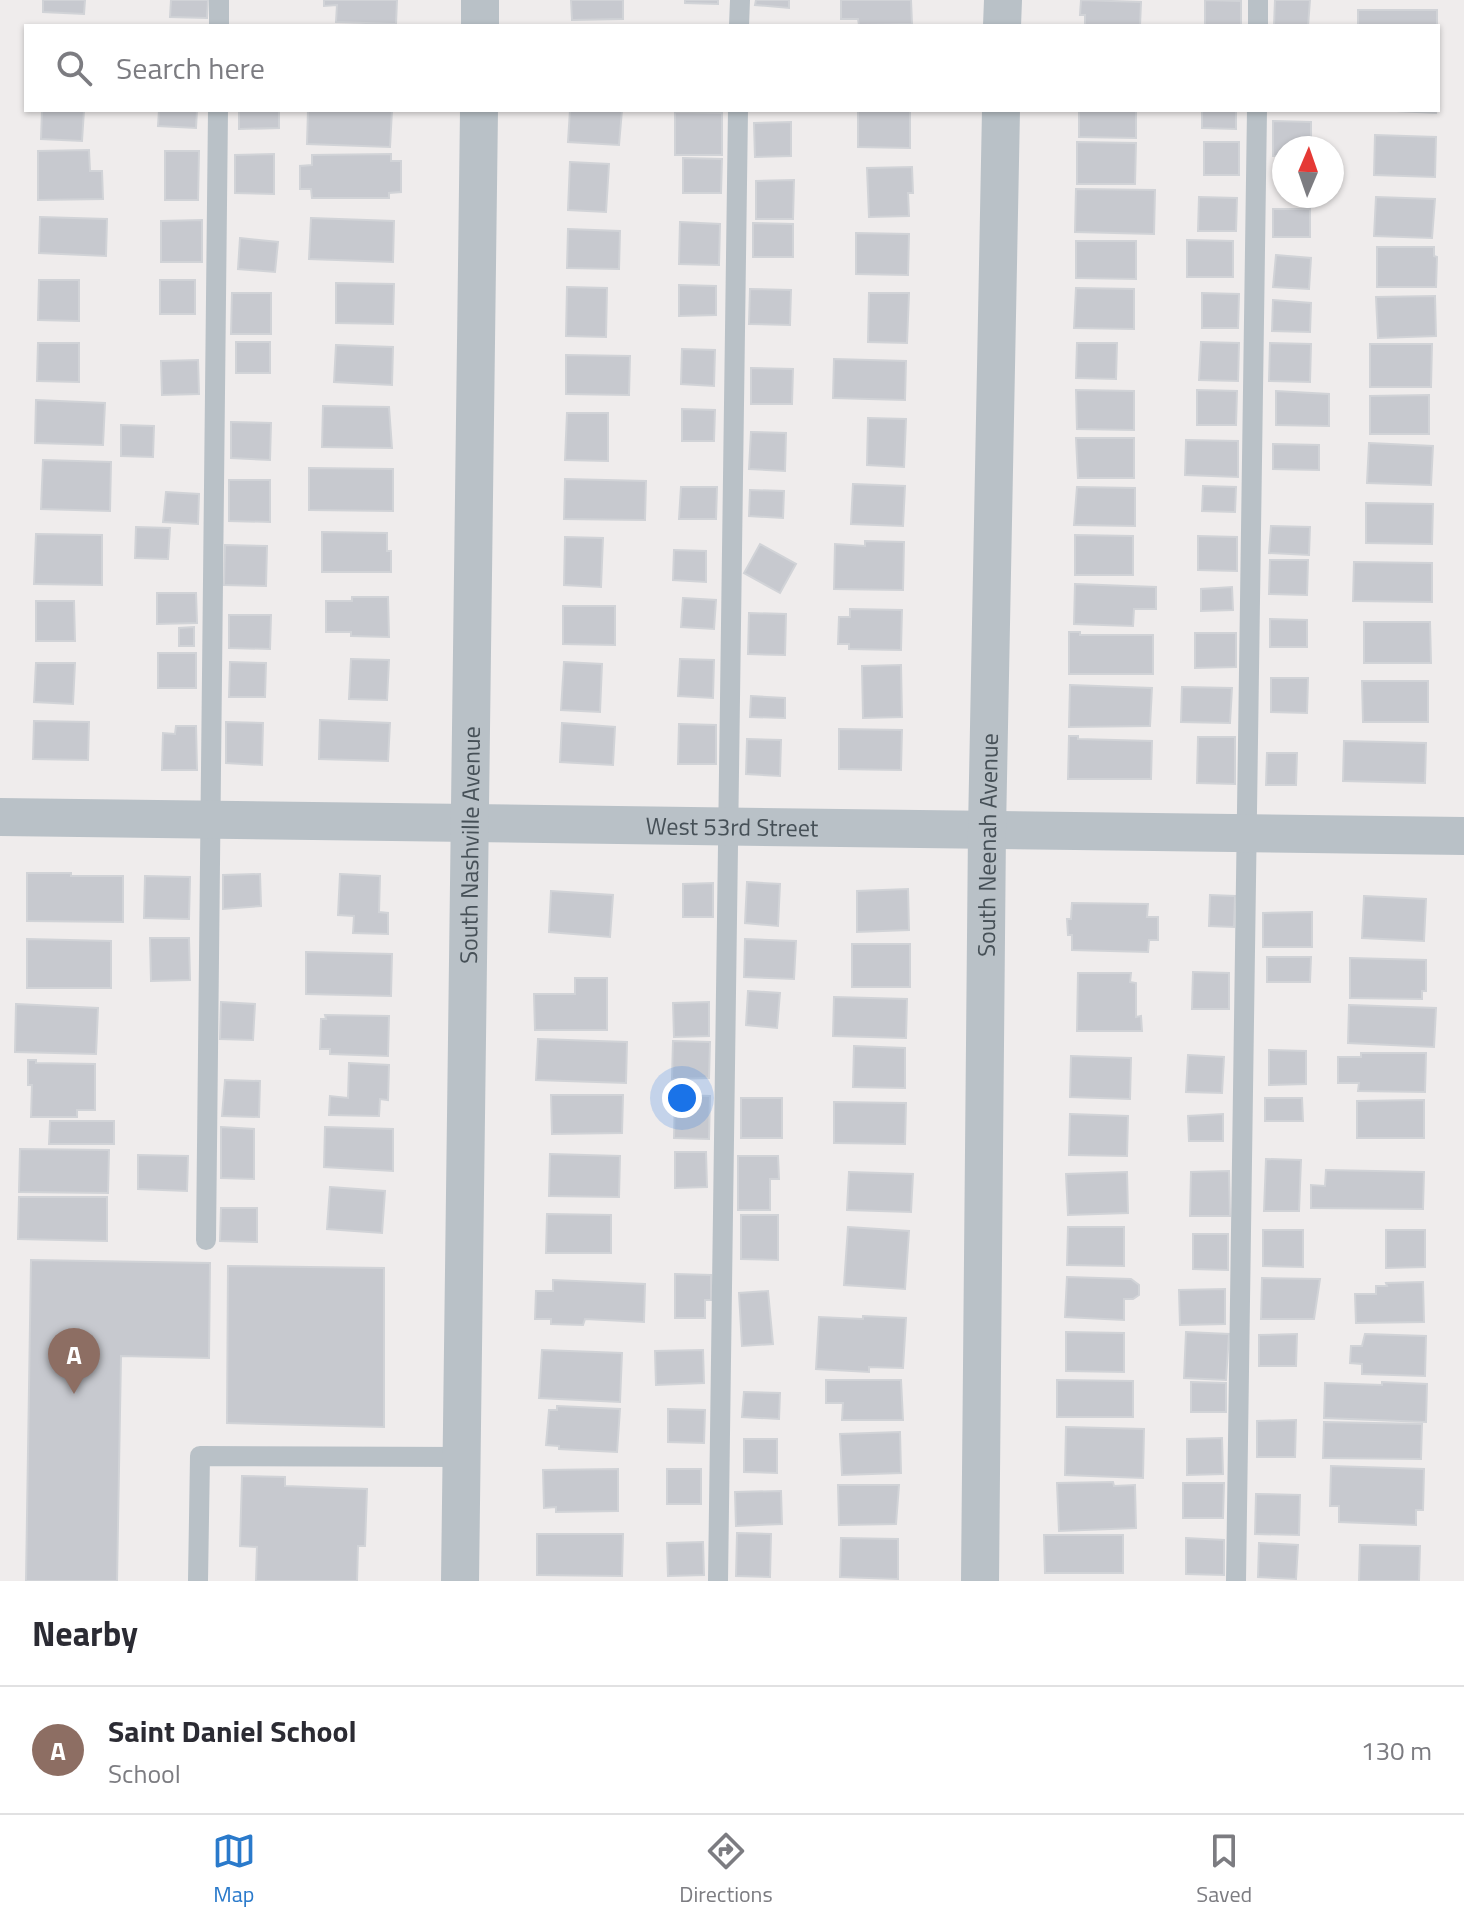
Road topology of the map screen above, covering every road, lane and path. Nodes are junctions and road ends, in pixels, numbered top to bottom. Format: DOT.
graph roads {
  1 [pos="219,0"];
  2 [pos="480,0"];
  3 [pos="740,0"];
  4 [pos="1003,0"];
  5 [pos="1258,0"];
  6 [pos="219,24"];
  7 [pos="480,24"];
  8 [pos="739,24"];
  9 [pos="1002,24"];
  10 [pos="1258,24"];
  11 [pos="218,112"];
  12 [pos="479,112"];
  13 [pos="738,112"];
  14 [pos="1001,112"];
  15 [pos="1257,112"];
  16 [pos="0,817"];
  17 [pos="209,820"];
  18 [pos="470,823"];
  19 [pos="728,827"];
  20 [pos="987,830"];
  21 [pos="1245,833"];
  22 [pos="1464,836"];
  23 [pos="206,1240"];
  24 [pos="461,1457"];
  25 [pos="198,1581"];
  26 [pos="460,1581"];
  27 [pos="718,1581"];
  28 [pos="980,1581"];
  29 [pos="1236,1581"];
  1 -- 6 [label="lane"];
  2 -- 7 [label="street"];
  3 -- 8 [label="lane"];
  4 -- 9 [label="street"];
  5 -- 10 [label="lane"];
  11 -- 17 [label="lane"];
  12 -- 18 [label="street, South Nashville Avenue"];
  13 -- 19 [label="lane"];
  14 -- 20 [label="street, South Neenah Avenue"];
  15 -- 21 [label="lane"];
  16 -- 17 [label="street, West 53rd Street"];
  17 -- 18 [label="street, West 53rd Street"];
  17 -- 23 [label="lane"];
  18 -- 19 [label="street, West 53rd Street"];
  18 -- 24 [label="street, South Nashville Avenue"];
  19 -- 20 [label="street, West 53rd Street"];
  19 -- 27 [label="lane"];
  20 -- 21 [label="street, West 53rd Street"];
  20 -- 28 [label="street, South Neenah Avenue"];
  21 -- 22 [label="street, West 53rd Street"];
  21 -- 29 [label="lane"];
  24 -- 25 [label="lane"];
  24 -- 26 [label="street, South Nashville Avenue"];
}
